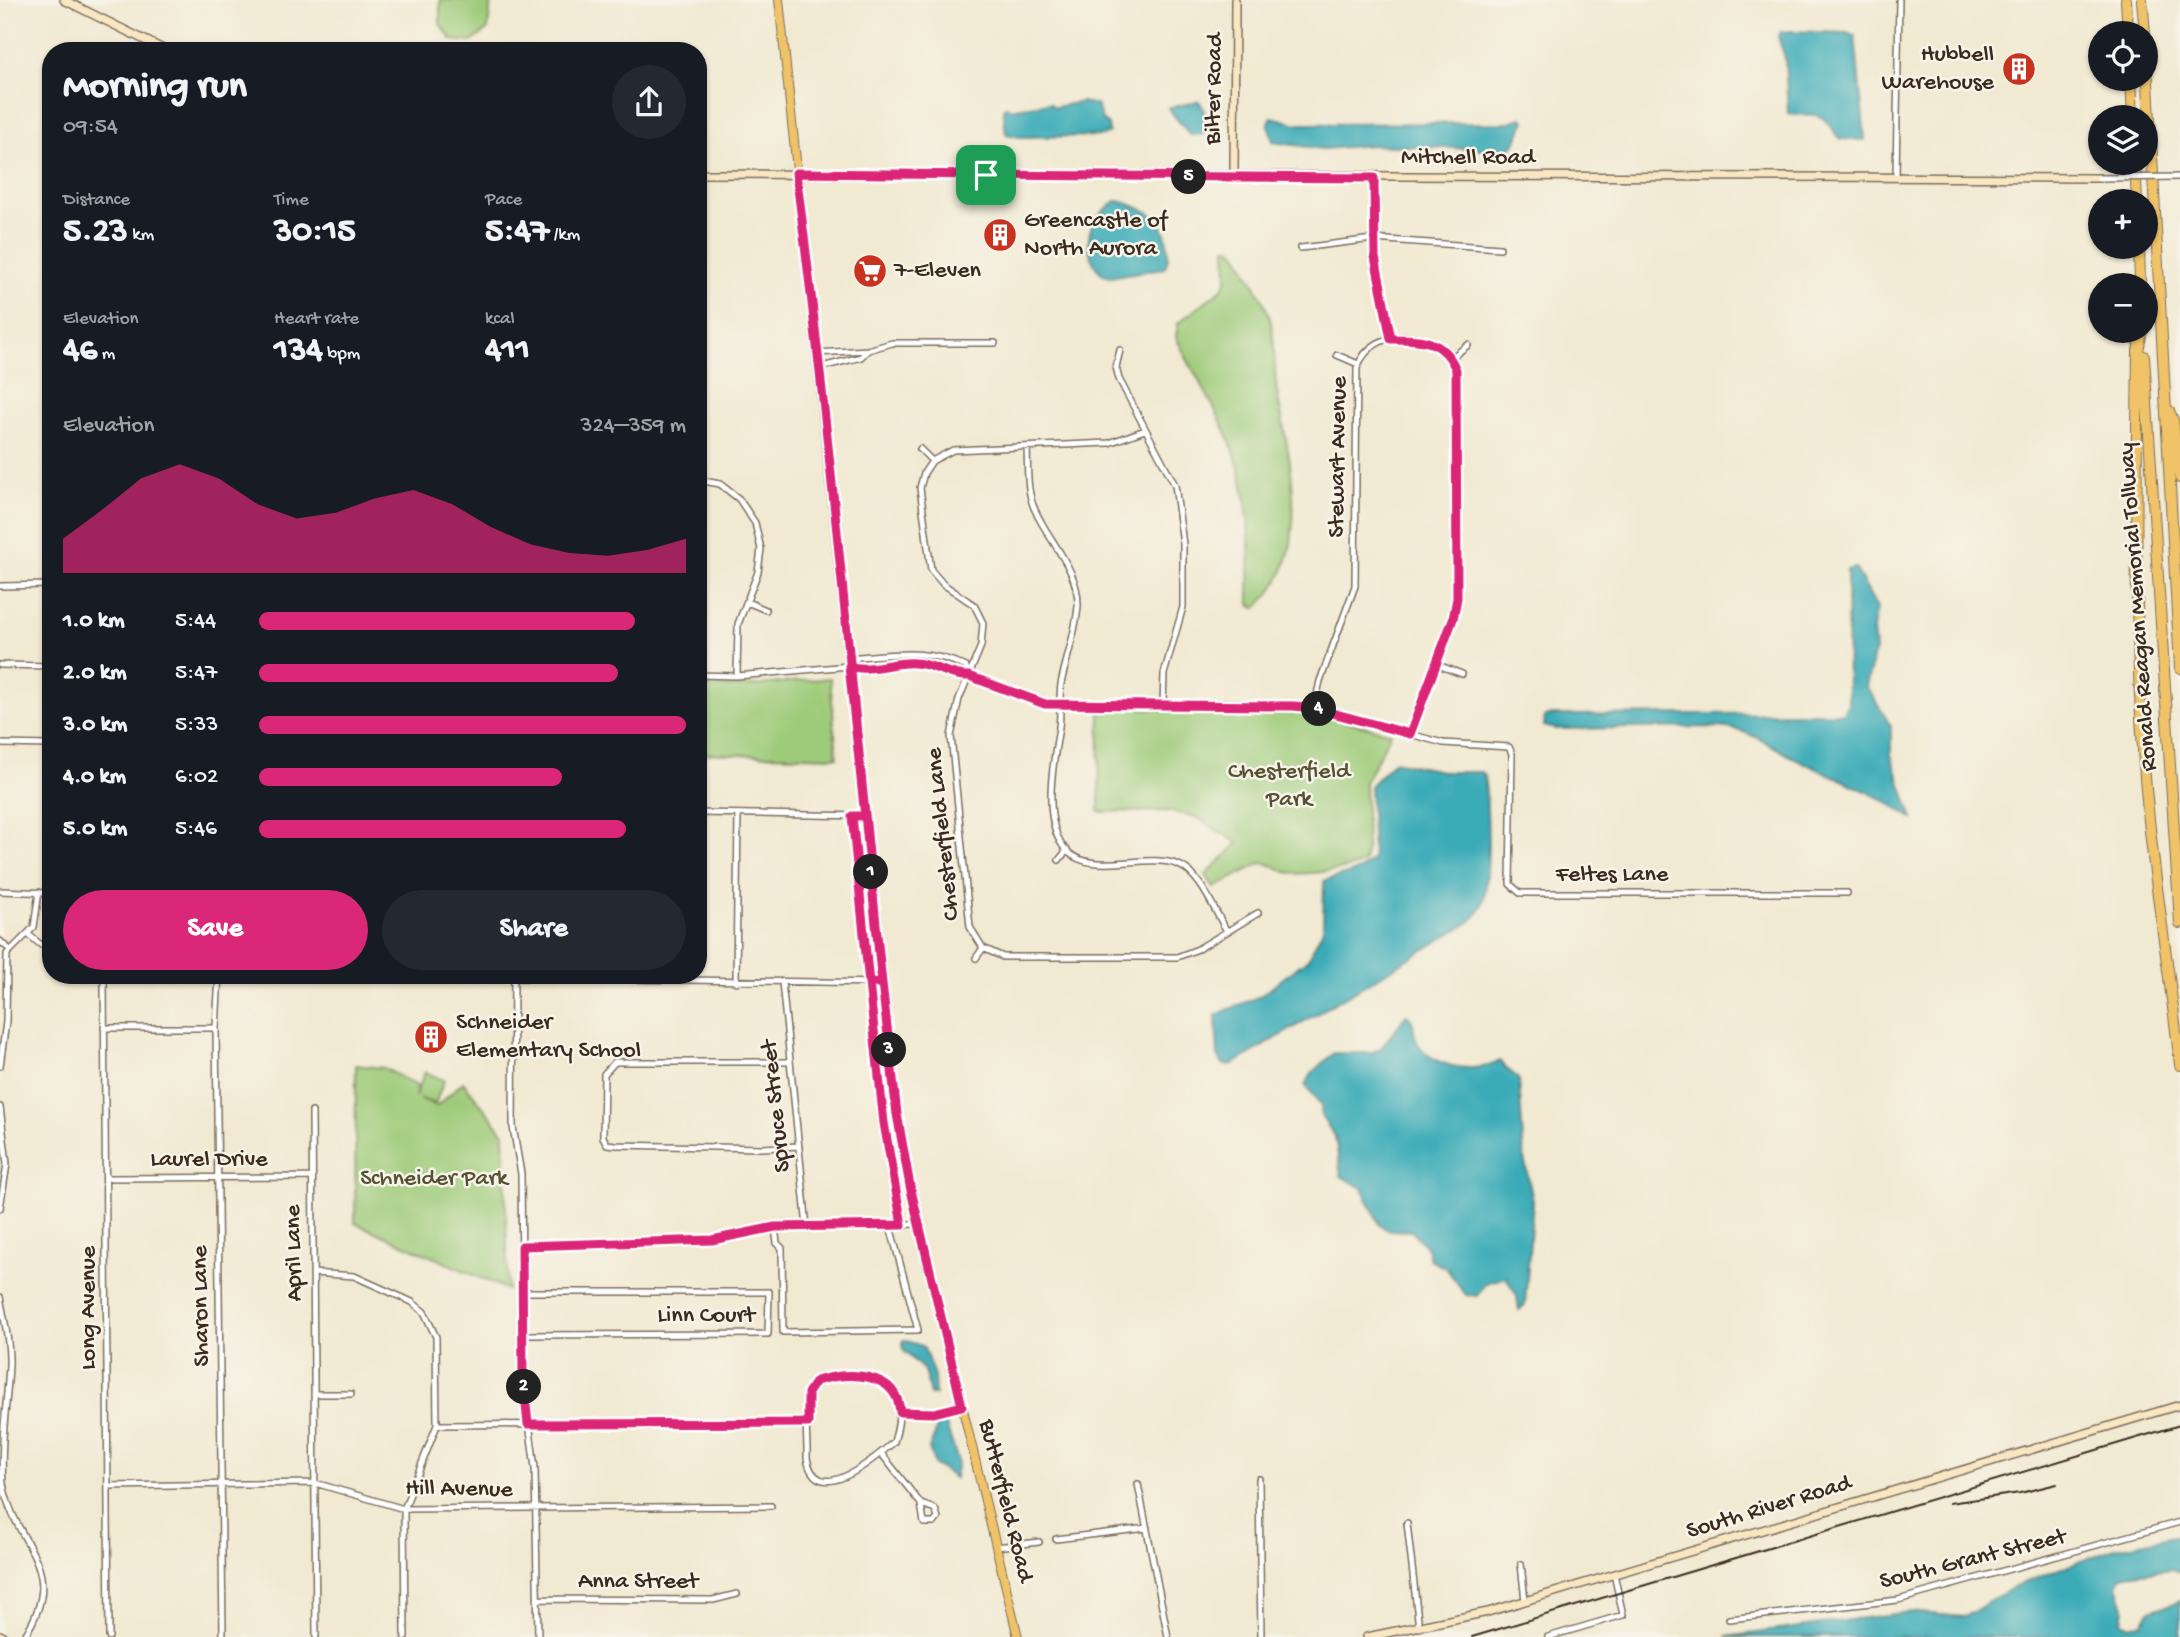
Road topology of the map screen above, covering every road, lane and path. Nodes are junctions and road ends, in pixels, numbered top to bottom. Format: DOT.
graph roads {
  1 [pos="64,0"];
  2 [pos="779,0"];
  3 [pos="1235,0"];
  4 [pos="1899,0"];
  5 [pos="2126,0"];
  6 [pos="2142,0"];
  7 [pos="2128,21"];
  8 [pos="2144,21"];
  9 [pos="149,42"];
  10 [pos="2148,91"];
  11 [pos="796,173"];
  12 [pos="707,174"];
  13 [pos="2180,177"];
  14 [pos="1234,178"];
  15 [pos="1374,178"];
  16 [pos="1896,178"];
  17 [pos="2099,178"];
  18 [pos="1373,239"];
  19 [pos="1301,248"];
  20 [pos="1500,248"];
  21 [pos="1391,339"];
  22 [pos="995,343"];
  23 [pos="2140,343"];
  24 [pos="2143,343"];
  25 [pos="1468,345"];
  26 [pos="868,350"];
  27 [pos="1120,350"];
  28 [pos="816,353"];
  29 [pos="1337,355"];
  30 [pos="1451,358"];
  31 [pos="1359,364"];
  32 [pos="817,368"];
  33 [pos="2165,404"];
  34 [pos="1145,430"];
  35 [pos="1027,447"];
  36 [pos="920,449"];
  37 [pos="932,461"];
  38 [pos="2180,478"];
  39 [pos="707,482"];
  40 [pos="42,584"];
  41 [pos="0,586"];
  42 [pos="747,602"];
  43 [pos="766,610"];
  44 [pos="1435,664"];
  45 [pos="0,665"];
  46 [pos="42,666"];
  47 [pos="849,666"];
  48 [pos="2180,668"];
  49 [pos="1461,674"];
  50 [pos="707,675"];
  51 [pos="737,676"];
  52 [pos="969,676"];
  53 [pos="1059,705"];
  54 [pos="1163,705"];
  55 [pos="1314,708"];
  56 [pos="1410,734"];
  57 [pos="0,744"];
  58 [pos="42,745"];
  59 [pos="707,813"];
  60 [pos="738,814"];
  61 [pos="852,816"];
  62 [pos="865,816"];
  63 [pos="1067,850"];
  64 [pos="1059,860"];
  65 [pos="0,891"];
  66 [pos="39,892"];
  67 [pos="42,892"];
  68 [pos="1847,893"];
  69 [pos="1258,913"];
  70 [pos="2180,923"];
  71 [pos="1227,931"];
  72 [pos="29,935"];
  73 [pos="0,942"];
  74 [pos="42,945"];
  75 [pos="983,948"];
  76 [pos="9,949"];
  77 [pos="976,958"];
  78 [pos="707,981"];
  79 [pos="736,982"];
  80 [pos="782,982"];
  81 [pos="869,983"];
  82 [pos="882,983"];
  83 [pos="104,984"];
  84 [pos="218,984"];
  85 [pos="514,984"];
  86 [pos="104,1028"];
  87 [pos="216,1028"];
  88 [pos="790,1062"];
  89 [pos="2180,1065"];
  90 [pos="0,1066"];
  91 [pos="0,1107"];
  92 [pos="312,1112"];
  93 [pos="799,1146"];
  94 [pos="312,1177"];
  95 [pos="106,1178"];
  96 [pos="218,1178"];
  97 [pos="0,1208"];
  98 [pos="918,1224"];
  99 [pos="902,1225"];
  100 [pos="890,1226"];
  101 [pos="775,1227"];
  102 [pos="807,1227"];
  103 [pos="522,1246"];
  104 [pos="313,1273"];
  105 [pos="523,1292"];
  106 [pos="0,1297"];
  107 [pos="523,1335"];
  108 [pos="314,1394"];
  109 [pos="351,1394"];
  110 [pos="2180,1405"];
  111 [pos="962,1406"];
  112 [pos="900,1412"];
  113 [pos="808,1423"];
  114 [pos="528,1424"];
  115 [pos="437,1425"];
  116 [pos="881,1453"];
  117 [pos="1259,1479"];
  118 [pos="315,1483"];
  119 [pos="1138,1483"];
  120 [pos="221,1484"];
  121 [pos="108,1486"];
  122 [pos="921,1504"];
  123 [pos="771,1506"];
  124 [pos="536,1508"];
  125 [pos="404,1509"];
  126 [pos="2180,1522"];
  127 [pos="1407,1523"];
  128 [pos="1147,1528"];
  129 [pos="1056,1539"];
  130 [pos="1039,1542"];
  131 [pos="996,1547"];
  132 [pos="1521,1564"];
  133 [pos="1614,1574"];
  134 [pos="737,1594"];
  135 [pos="538,1599"];
  136 [pos="1525,1601"];
  137 [pos="1730,1619"];
  138 [pos="1419,1628"];
  139 [pos="24,1637"];
  140 [pos="109,1637"];
  141 [pos="223,1637"];
  142 [pos="316,1637"];
  143 [pos="405,1637"];
  144 [pos="538,1637"];
  145 [pos="1018,1637"];
  146 [pos="1168,1637"];
  147 [pos="1261,1637"];
  148 [pos="1367,1637"];
  149 [pos="1548,1637"];
  1 -- 9 [label="street"];
  2 -- 11 [label="main road, Butterfield Road"];
  3 -- 14 [label="street, Bilter Road"];
  4 -- 16 [label="street"];
  5 -- 7 [label="highway"];
  6 -- 8 [label="highway"];
  10 -- 33 [label="highway, Ronald Reagan Memorial Tollway"];
  11 -- 12 [label="street, Mitchell Road"];
  11 -- 14 [label="street, Mitchell Road"];
  11 -- 28 [label="main road, Butterfield Road"];
  13 -- 17 [label="street, Mitchell Road, bridge"];
  14 -- 15 [label="street, Mitchell Road"];
  15 -- 16 [label="street, Mitchell Road"];
  15 -- 18 [label="street"];
  16 -- 17 [label="street, Mitchell Road"];
  18 -- 19 [label="street"];
  18 -- 20 [label="street"];
  18 -- 21 [label="street"];
  21 -- 30 [label="street"];
  21 -- 31 [label="street, Stewart Avenue"];
  22 -- 26 [label="street"];
  23 -- 89 [label="highway"];
  24 -- 70 [label="highway, Ronald Reagan Memorial Tollway"];
  25 -- 30 [label="street"];
  26 -- 28 [label="street"];
  26 -- 32 [label="street"];
  27 -- 34 [label="street"];
  28 -- 32 [label="main road, Butterfield Road"];
  29 -- 31 [label="street"];
  30 -- 44 [label="street"];
  31 -- 55 [label="street, Stewart Avenue"];
  32 -- 47 [label="main road, Butterfield Road"];
  33 -- 38 [label="highway"];
  33 -- 48 [label="highway, Ronald Reagan Memorial Tollway"];
  34 -- 35 [label="street"];
  34 -- 54 [label="street"];
  35 -- 37 [label="street"];
  35 -- 53 [label="street"];
  36 -- 37 [label="street"];
  37 -- 52 [label="street, Chesterfield Lane"];
  39 -- 42 [label="street"];
  40 -- 41 [label="street"];
  42 -- 43 [label="street"];
  42 -- 51 [label="street"];
  44 -- 49 [label="street"];
  44 -- 56 [label="street"];
  45 -- 46 [label="street"];
  47 -- 51 [label="street"];
  47 -- 52 [label="street"];
  47 -- 52 [label="street"];
  47 -- 62 [label="main road, Butterfield Road"];
  50 -- 51 [label="street"];
  52 -- 53 [label="street"];
  52 -- 75 [label="street, Chesterfield Lane"];
  53 -- 54 [label="street"];
  53 -- 63 [label="street"];
  54 -- 55 [label="street"];
  55 -- 56 [label="street"];
  56 -- 68 [label="street, Feltes Lane"];
  57 -- 58 [label="street"];
  59 -- 60 [label="street"];
  60 -- 61 [label="street"];
  60 -- 79 [label="street"];
  61 -- 62 [label="street"];
  61 -- 81 [label="street"];
  62 -- 82 [label="main road, Butterfield Road"];
  63 -- 64 [label="street"];
  63 -- 71 [label="street"];
  65 -- 66 [label="street"];
  66 -- 67 [label="street"];
  66 -- 72 [label="street"];
  69 -- 71 [label="street, Chesterfield Lane"];
  71 -- 75 [label="street, Chesterfield Lane"];
  72 -- 74 [label="street"];
  72 -- 76 [label="street"];
  73 -- 76 [label="street"];
  75 -- 77 [label="street"];
  76 -- 90 [label="street"];
  78 -- 79 [label="street"];
  79 -- 80 [label="street"];
  80 -- 81 [label="street"];
  80 -- 88 [label="street, Spruce Street"];
  81 -- 82 [label="street"];
  81 -- 99 [label="street"];
  82 -- 98 [label="main road, Butterfield Road"];
  83 -- 86 [label="street, Long Avenue"];
  84 -- 87 [label="street, Sharon Lane"];
  85 -- 103 [label="street"];
  86 -- 87 [label="street"];
  86 -- 95 [label="street, Long Avenue"];
  87 -- 96 [label="street, Sharon Lane"];
  88 -- 93 [label="street, Spruce Street"];
  88 -- 93 [label="street"];
  91 -- 97 [label="street"];
  92 -- 94 [label="street, April Lane"];
  93 -- 102 [label="street, Spruce Street"];
  94 -- 96 [label="street, Laurel Drive"];
  94 -- 104 [label="street, April Lane"];
  95 -- 96 [label="street, Laurel Drive"];
  95 -- 121 [label="street, Long Avenue"];
  96 -- 120 [label="street, Sharon Lane"];
  98 -- 99 [label="street"];
  98 -- 111 [label="main road, Butterfield Road"];
  99 -- 100 [label="street"];
  100 -- 101 [label="street"];
  100 -- 102 [label="street"];
  101 -- 102 [label="street"];
  101 -- 103 [label="street"];
  103 -- 105 [label="street"];
  104 -- 108 [label="street, April Lane"];
  104 -- 115 [label="street"];
  105 -- 107 [label="street"];
  105 -- 107 [label="street, Linn Court"];
  106 -- 139 [label="street"];
  107 -- 114 [label="street"];
  108 -- 109 [label="street"];
  108 -- 118 [label="street, April Lane"];
  110 -- 133 [label="street, South River Road"];
  111 -- 112 [label="street"];
  111 -- 131 [label="main road, Butterfield Road"];
  112 -- 113 [label="street"];
  112 -- 116 [label="street"];
  113 -- 114 [label="street"];
  113 -- 116 [label="street"];
  114 -- 115 [label="street"];
  114 -- 124 [label="street"];
  115 -- 125 [label="street"];
  116 -- 122 [label="street"];
  117 -- 147 [label="street"];
  118 -- 120 [label="street, Hill Avenue"];
  118 -- 125 [label="street, Hill Avenue"];
  118 -- 142 [label="street, April Lane"];
  119 -- 128 [label="street"];
  120 -- 121 [label="street, Hill Avenue"];
  120 -- 141 [label="street, Sharon Lane"];
  121 -- 140 [label="street, Long Avenue"];
  123 -- 124 [label="street, Hill Avenue"];
  124 -- 125 [label="street, Hill Avenue"];
  124 -- 135 [label="street"];
  125 -- 143 [label="street"];
  126 -- 137 [label="street, South Grant Street"];
  127 -- 138 [label="street"];
  128 -- 129 [label="street"];
  128 -- 146 [label="street"];
  130 -- 131 [label="street"];
  131 -- 145 [label="main road, Butterfield Road"];
  132 -- 136 [label="street"];
  133 -- 136 [label="street, South River Road"];
  133 -- 149 [label="street"];
  134 -- 135 [label="street, Anna Street"];
  135 -- 144 [label="street"];
  136 -- 138 [label="street, South River Road"];
  138 -- 148 [label="street, South River Road"];
}
